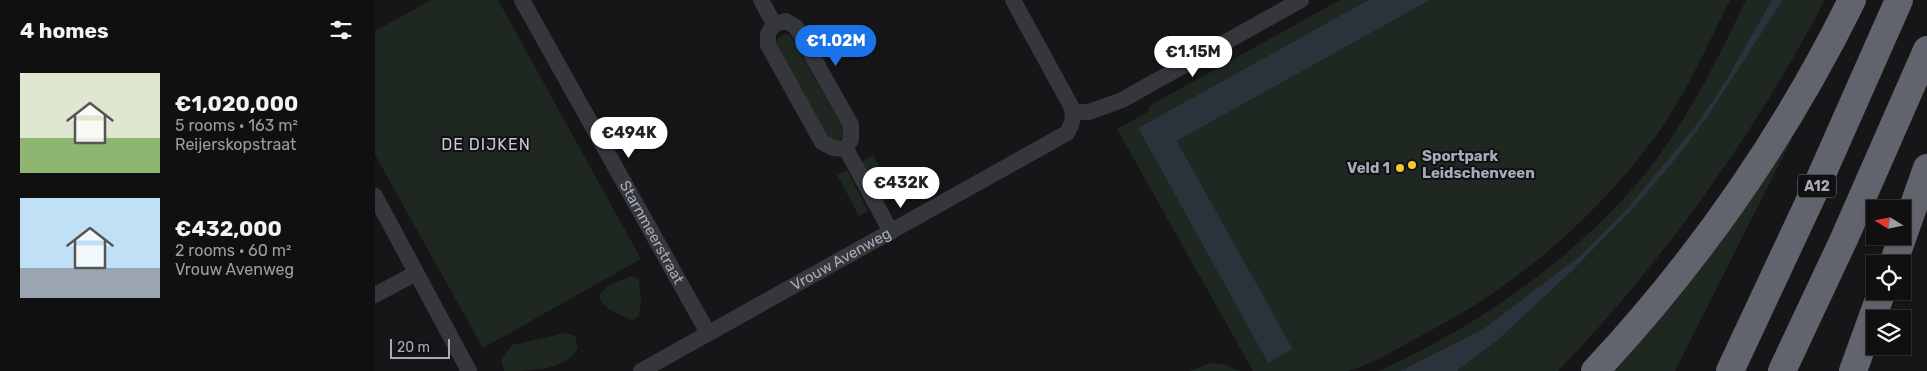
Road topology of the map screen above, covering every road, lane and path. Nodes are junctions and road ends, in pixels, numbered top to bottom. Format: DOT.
graph roads {
  1 [pos="522,0"];
  2 [pos="761,0"];
  3 [pos="1013,0"];
  4 [pos="1301,0"];
  5 [pos="1852,0"];
  6 [pos="1899,0"];
  7 [pos="774,24"];
  8 [pos="1927,50"];
  9 [pos="1073,112"];
  10 [pos="846,149"];
  11 [pos="1927,168"];
  12 [pos="375,196"];
  13 [pos="891,232"];
  14 [pos="1896,255"];
  15 [pos="416,272"];
  16 [pos="375,295"];
  17 [pos="1879,300"];
  18 [pos="708,333"];
  19 [pos="469,371"];
  20 [pos="641,371"];
  21 [pos="1595,371"];
  22 [pos="1730,371"];
  23 [pos="1783,371"];
  24 [pos="1853,371"];
  1 -- 18 [label="street, Starnmeerstraat"];
  2 -- 7 [label="street"];
  3 -- 9 [label="street"];
  4 -- 9 [label="street"];
  5 -- 21 [label="highway"];
  6 -- 22 [label="highway, A12"];
  7 -- 10 [label="street"];
  7 -- 10 [label="street"];
  8 -- 23 [label="highway"];
  9 -- 13 [label="street, Vrouw Avenweg"];
  10 -- 13 [label="street"];
  11 -- 14 [label="highway"];
  12 -- 15 [label="street"];
  13 -- 18 [label="street, Vrouw Avenweg"];
  15 -- 16 [label="street"];
  15 -- 19 [label="street"];
  17 -- 24 [label="highway"];
  18 -- 20 [label="street, Vrouw Avenweg"];
}
